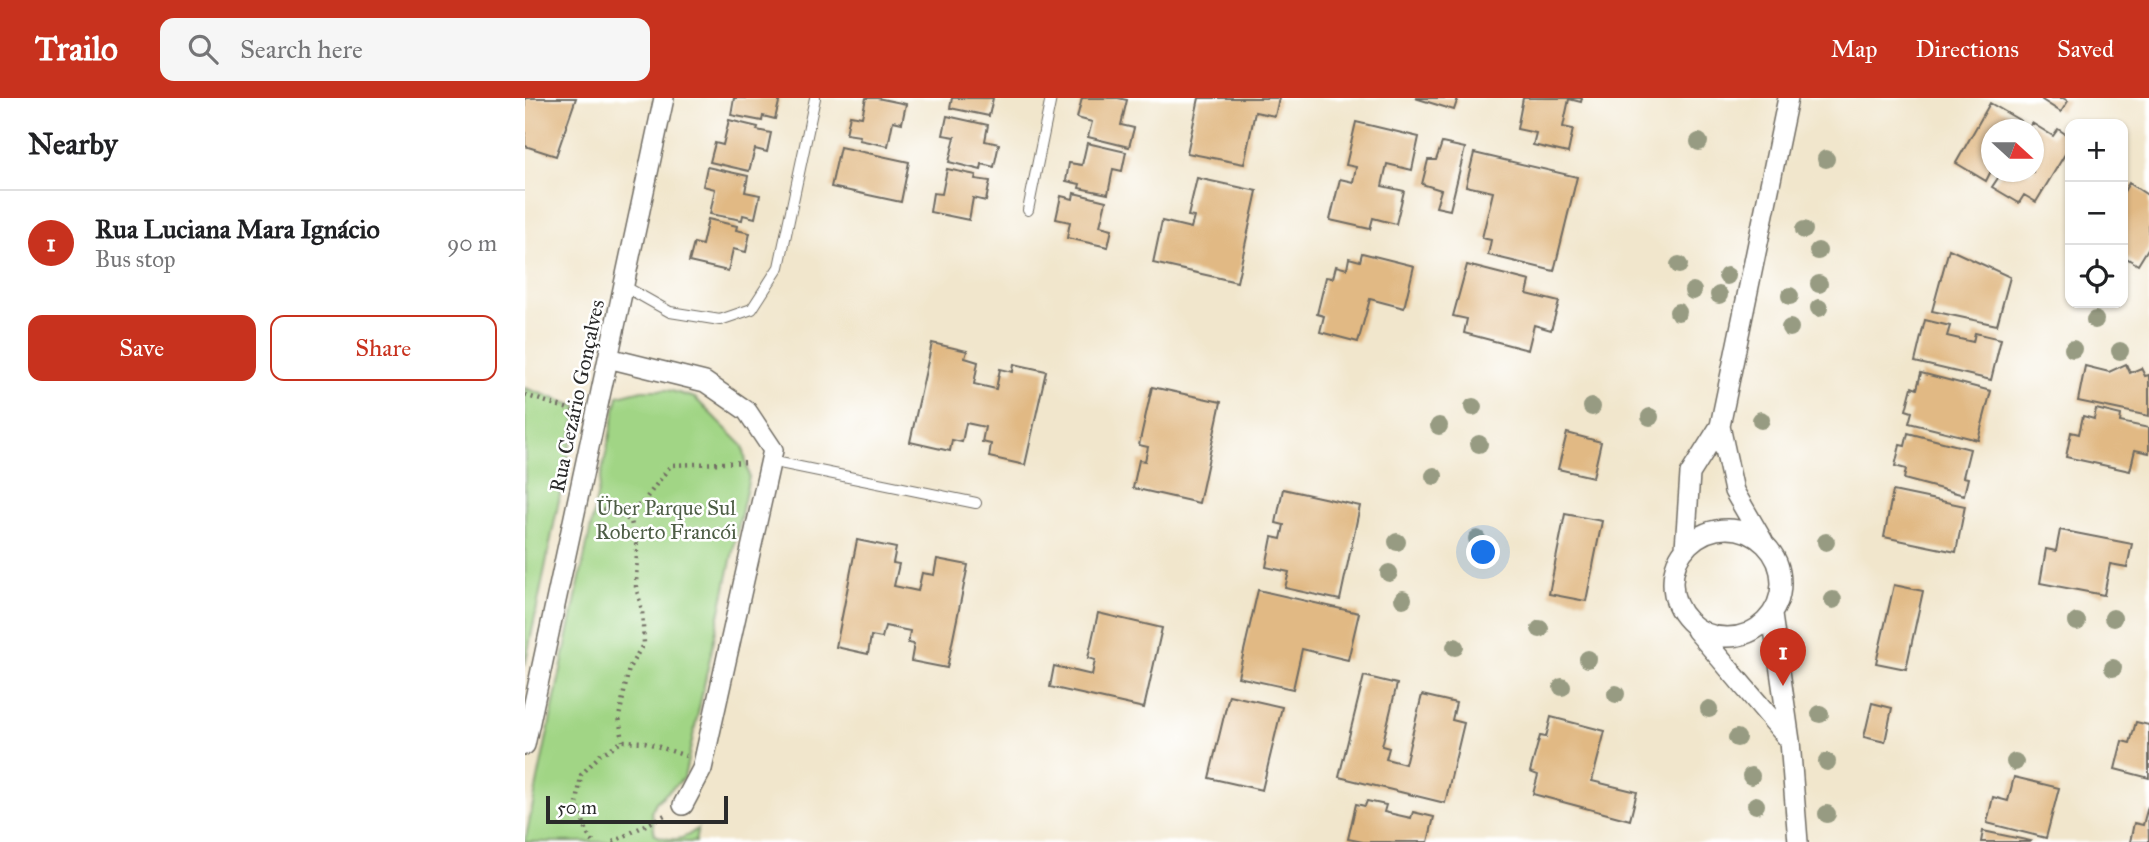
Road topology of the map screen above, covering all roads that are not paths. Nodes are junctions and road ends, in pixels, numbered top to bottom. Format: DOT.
graph roads {
  1 [pos="664,98"];
  2 [pos="815,98"];
  3 [pos="1051,98"];
  4 [pos="1789,98"];
  5 [pos="1028,210"];
  6 [pos="624,286"];
  7 [pos="608,358"];
  8 [pos="1720,426"];
  9 [pos="770,461"];
  10 [pos="976,503"];
  11 [pos="1765,545"];
  12 [pos="1685,548"];
  13 [pos="1772,615"];
  14 [pos="1691,624"];
  15 [pos="1790,740"];
  16 [pos="525,745"];
  17 [pos="683,805"];
  18 [pos="1798,842"];
  1 -- 6 [label="street, Rua Cezário Gonçalves"];
  2 -- 6 [label="lane"];
  3 -- 5 [label="lane"];
  4 -- 8 [label="street"];
  6 -- 7 [label="street, Rua Cezário Gonçalves"];
  7 -- 9 [label="street"];
  7 -- 16 [label="street, Rua Cezário Gonçalves"];
  8 -- 11 [label="street"];
  8 -- 12 [label="street"];
  9 -- 10 [label="lane"];
  9 -- 17 [label="street"];
  11 -- 12 [label="street"];
  11 -- 13 [label="street"];
  12 -- 14 [label="street"];
  13 -- 14 [label="street"];
  13 -- 15 [label="street"];
  14 -- 15 [label="street"];
  15 -- 18 [label="street"];
}
